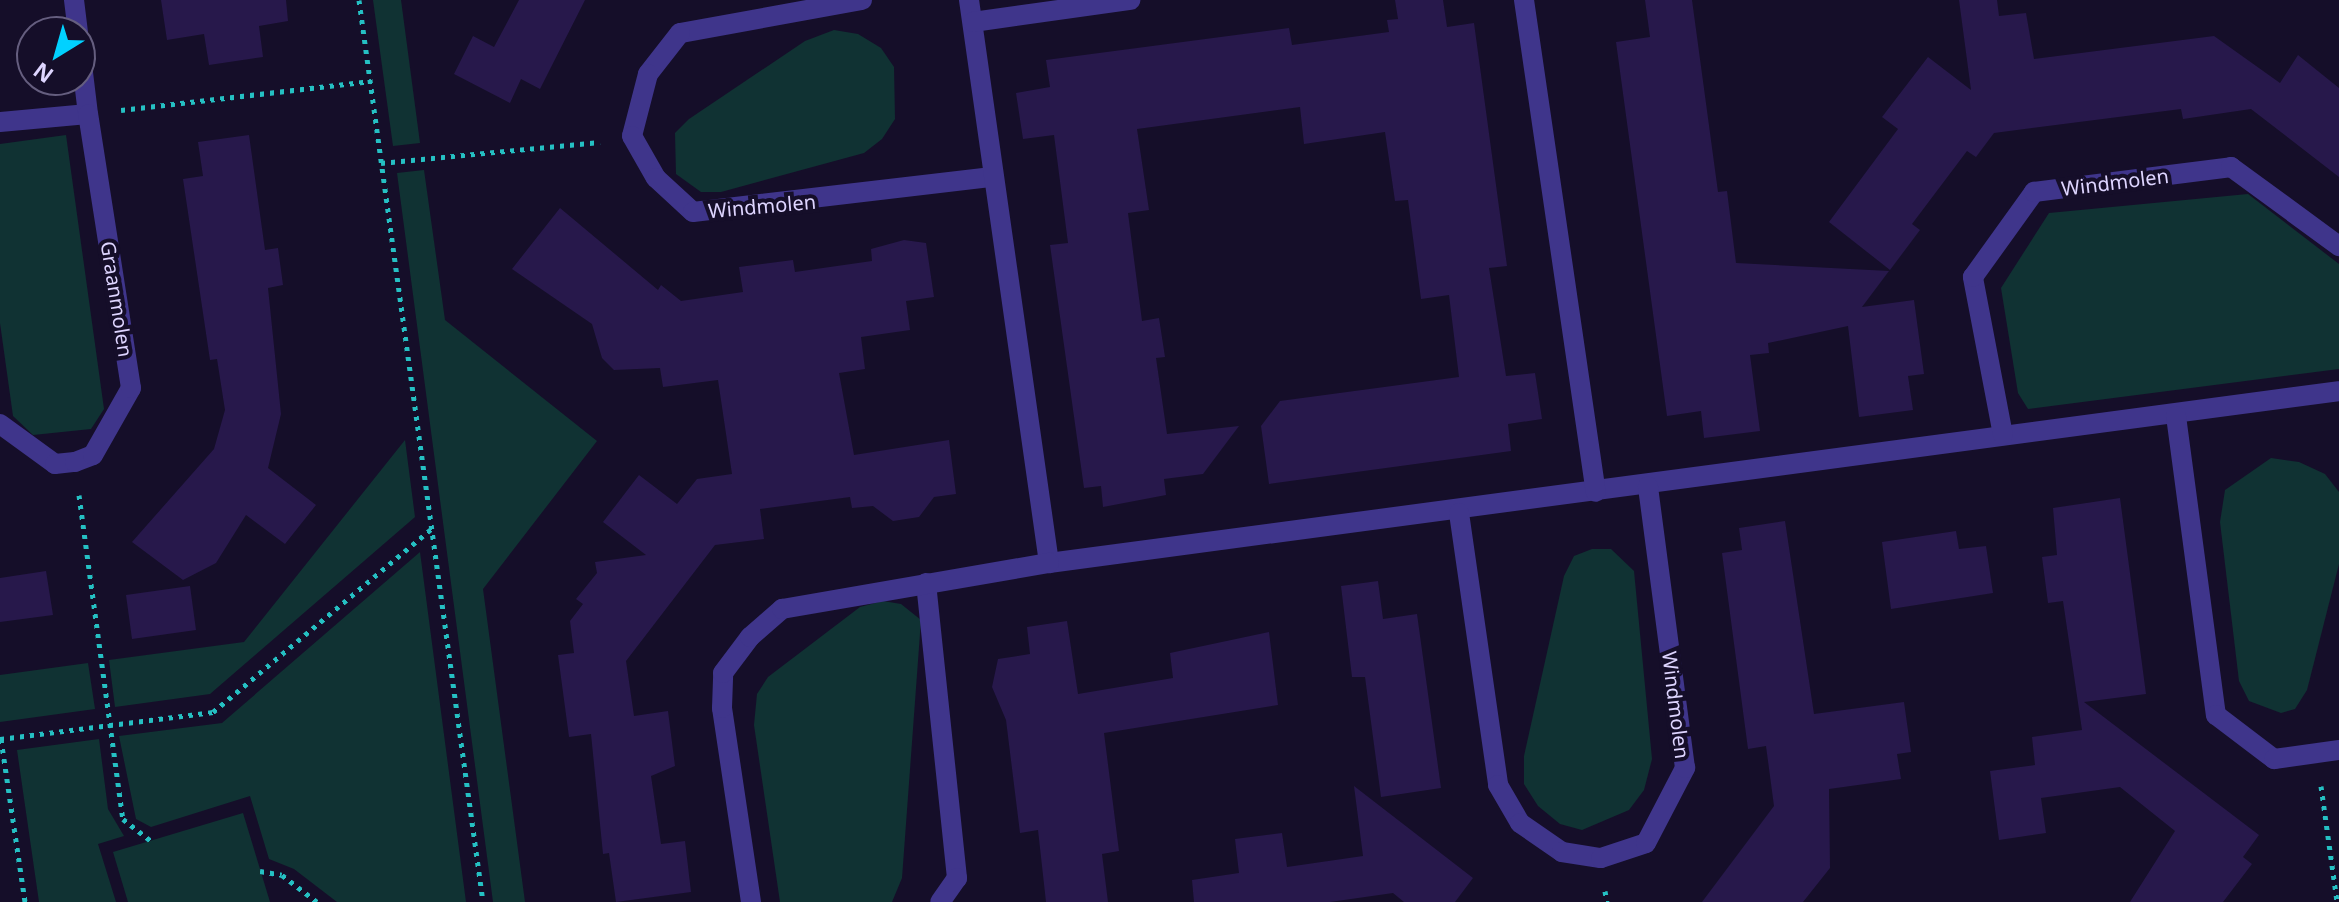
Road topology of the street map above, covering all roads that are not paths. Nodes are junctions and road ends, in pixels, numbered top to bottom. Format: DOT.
graph roads {
  1 [pos="862,0"];
  2 [pos="969,0"];
  3 [pos="1130,0"];
  4 [pos="1524,0"];
  5 [pos="973,22"];
  6 [pos="86,96"];
  7 [pos="88,114"];
  8 [pos="0,122"];
  9 [pos="990,177"];
  10 [pos="2339,246"];
  11 [pos="2339,391"];
  12 [pos="2176,416"];
  13 [pos="0,424"];
  14 [pos="2003,435"];
  15 [pos="1648,486"];
  16 [pos="1596,492"];
  17 [pos="1459,513"];
  18 [pos="1049,563"];
  19 [pos="926,583"];
  20 [pos="2339,750"];
  21 [pos="751,902"];
  22 [pos="940,902"];
  1 -- 9 [label="street, Windmolen"];
  2 -- 5 [label="street"];
  3 -- 5 [label="street"];
  4 -- 16 [label="street"];
  5 -- 9 [label="street"];
  6 -- 7 [label="street, Graanmolen"];
  7 -- 8 [label="street"];
  7 -- 13 [label="street, Graanmolen"];
  9 -- 18 [label="street"];
  10 -- 14 [label="street, Windmolen"];
  11 -- 12 [label="street"];
  12 -- 14 [label="street"];
  12 -- 20 [label="street"];
  14 -- 15 [label="street"];
  15 -- 16 [label="street"];
  15 -- 17 [label="street, Windmolen"];
  16 -- 17 [label="street"];
  17 -- 18 [label="street"];
  18 -- 19 [label="street"];
  19 -- 21 [label="street"];
  19 -- 22 [label="street"];
}
